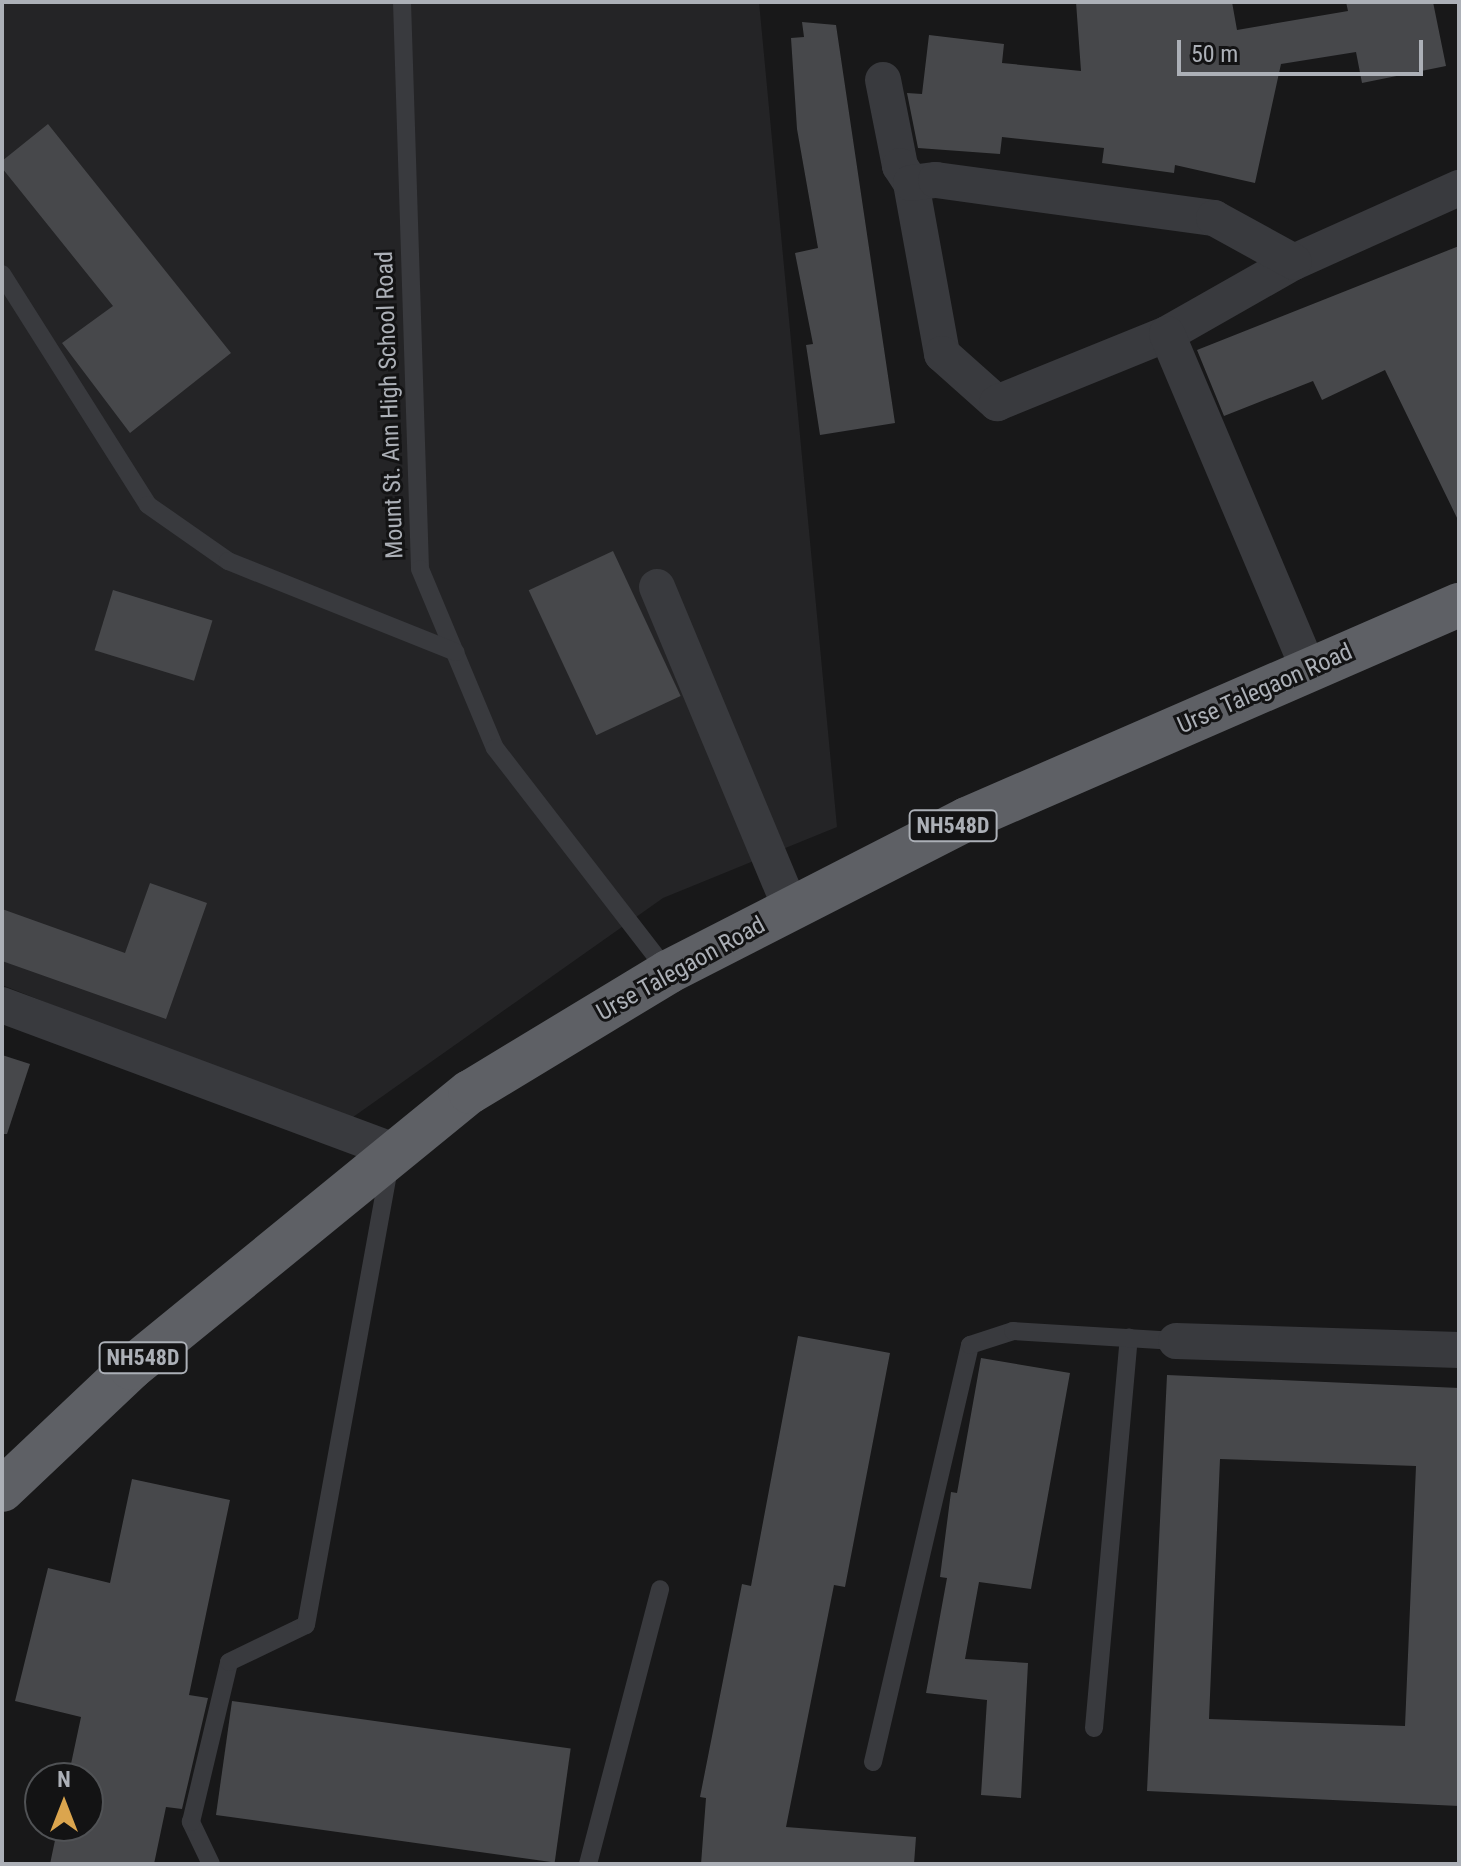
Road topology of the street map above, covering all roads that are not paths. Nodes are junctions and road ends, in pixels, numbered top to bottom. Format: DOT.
graph roads {
  1 [pos="402,2"];
  2 [pos="883,80"];
  3 [pos="911,183"];
  4 [pos="1459,188"];
  5 [pos="1294,262"];
  6 [pos="2,274"];
  7 [pos="1167,334"];
  8 [pos="657,587"];
  9 [pos="1459,605"];
  10 [pos="455,652"];
  11 [pos="1309,670"];
  12 [pos="791,909"];
  13 [pos="668,972"];
  14 [pos="2,1005"];
  15 [pos="392,1150"];
  16 [pos="1129,1338"];
  17 [pos="1176,1341"];
  18 [pos="1459,1350"];
  19 [pos="2,1490"];
  20 [pos="660,1589"];
  21 [pos="1094,1728"];
  22 [pos="873,1762"];
  23 [pos="211,1864"];
  24 [pos="588,1864"];
  1 -- 10 [label="lane, Mount St. Ann High School Road"];
  2 -- 3 [label="street"];
  3 -- 5 [label="street"];
  3 -- 7 [label="street"];
  4 -- 5 [label="street"];
  5 -- 7 [label="street"];
  6 -- 10 [label="lane"];
  7 -- 11 [label="street"];
  8 -- 12 [label="street"];
  9 -- 11 [label="highway, Urse Talegaon Road / NH548D"];
  10 -- 13 [label="lane, Mount St. Ann High School Road"];
  11 -- 12 [label="highway, Urse Talegaon Road / NH548D"];
  12 -- 13 [label="highway, Urse Talegaon Road / NH548D"];
  13 -- 15 [label="highway, Urse Talegaon Road / NH548D"];
  14 -- 15 [label="street"];
  15 -- 19 [label="highway, Urse Talegaon Road / NH548D"];
  15 -- 23 [label="lane"];
  16 -- 17 [label="lane"];
  16 -- 21 [label="lane"];
  16 -- 22 [label="lane"];
  17 -- 18 [label="street"];
  20 -- 24 [label="lane"];
}
